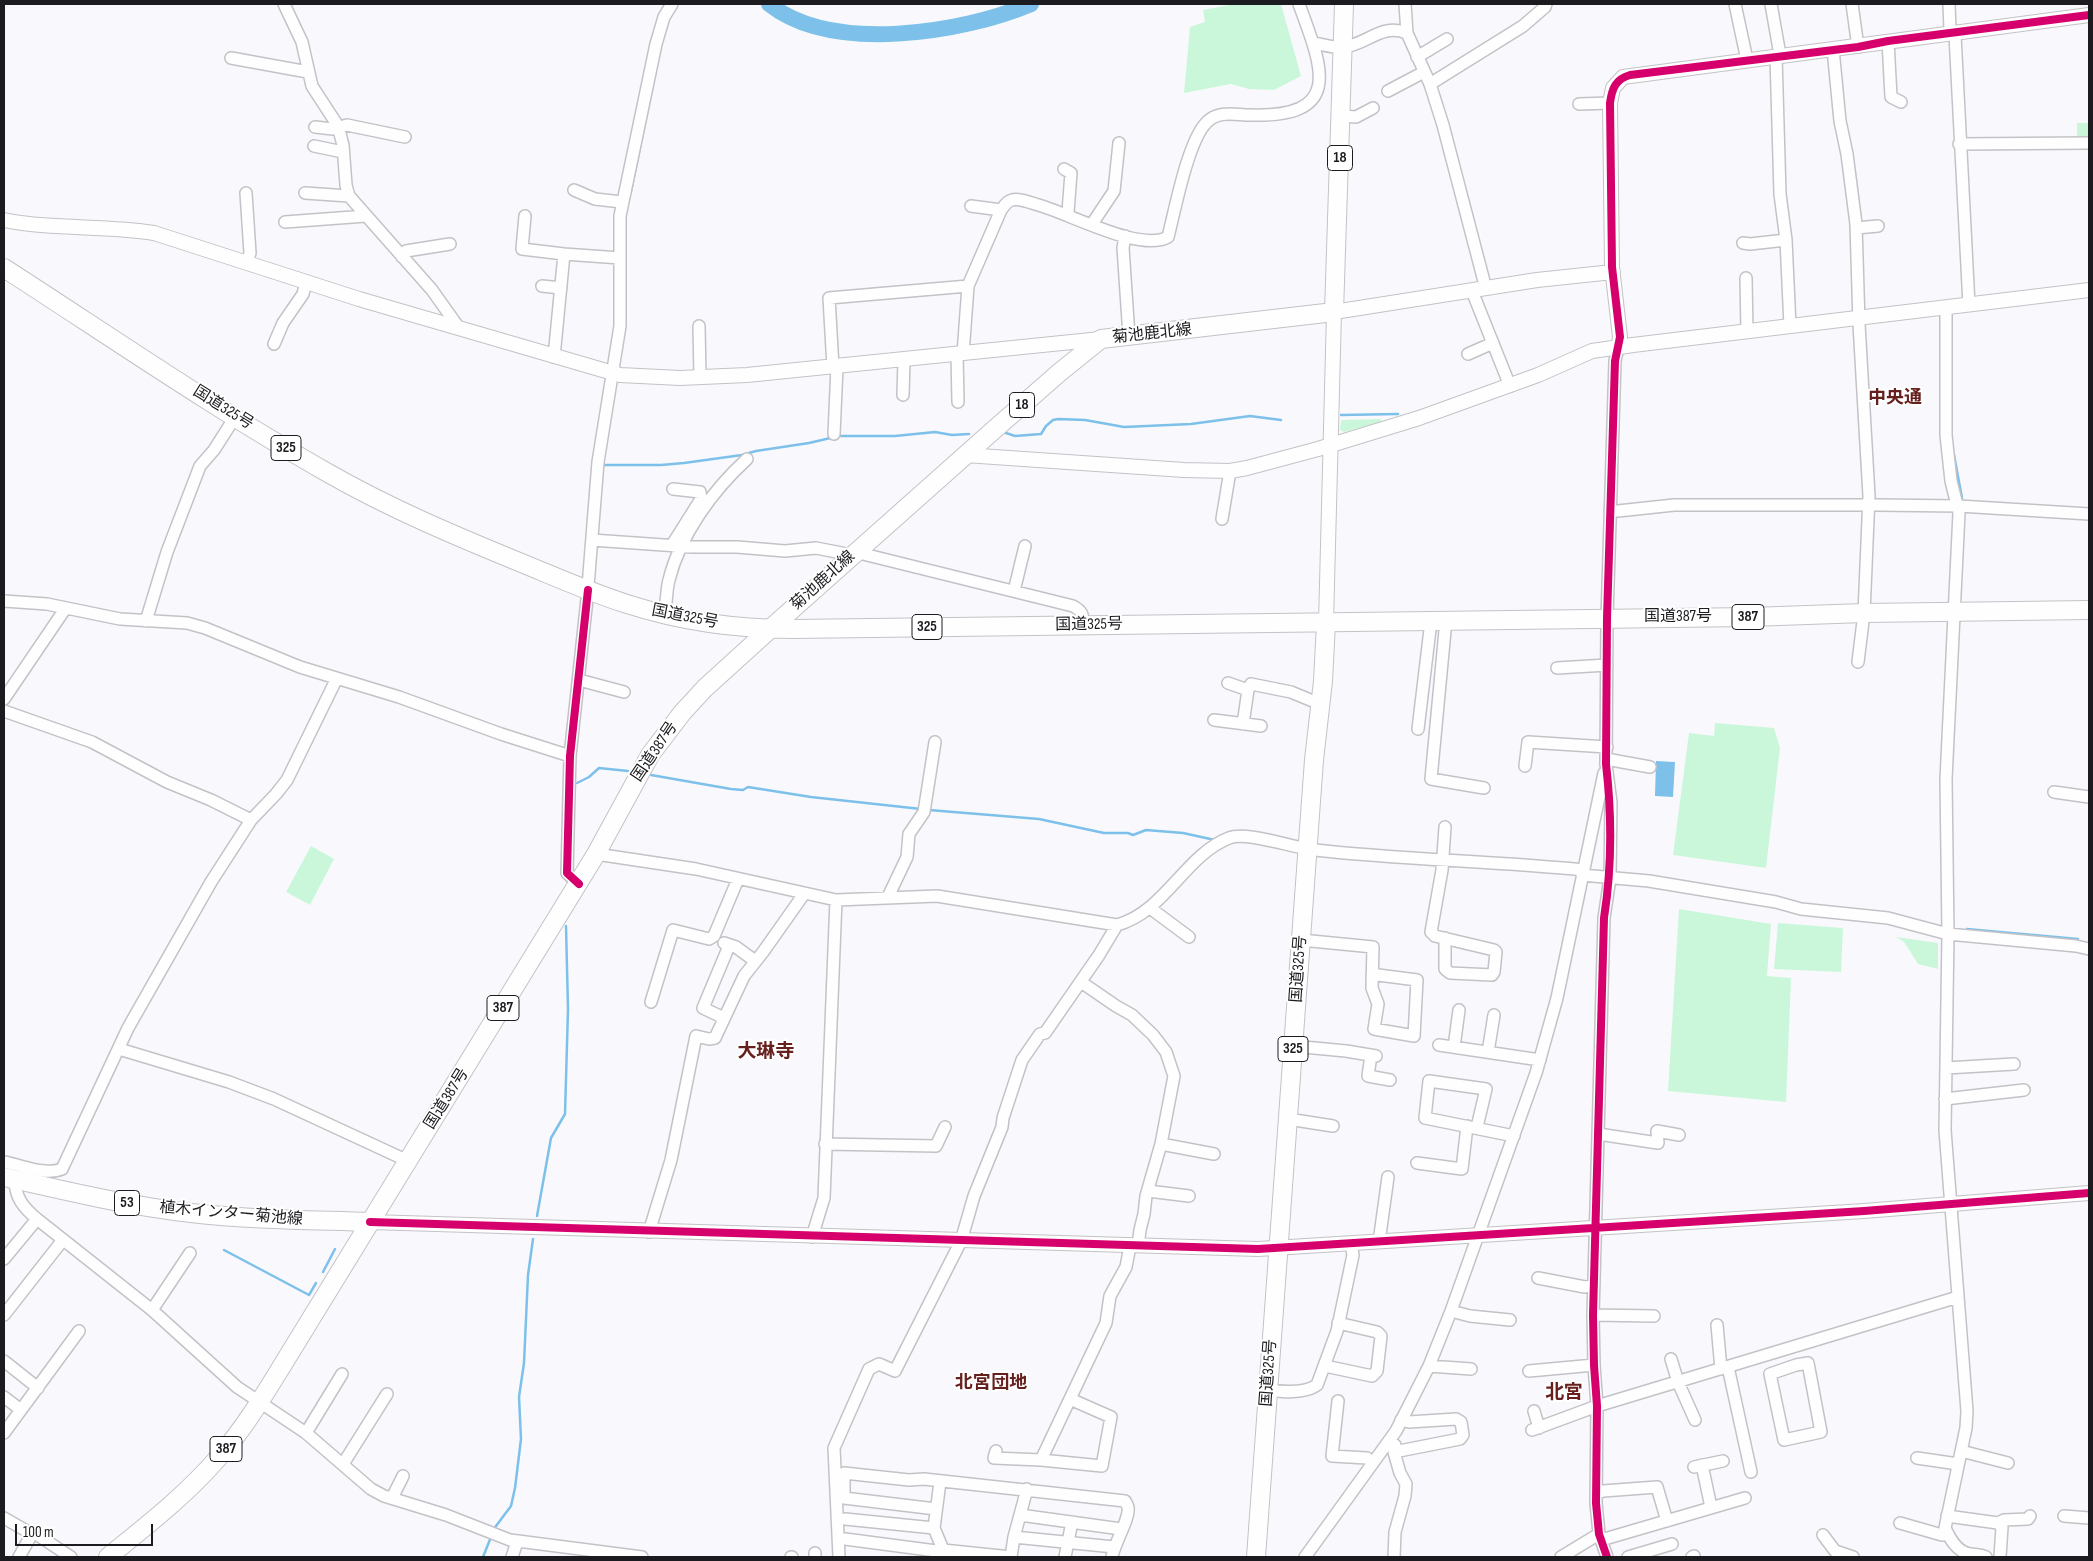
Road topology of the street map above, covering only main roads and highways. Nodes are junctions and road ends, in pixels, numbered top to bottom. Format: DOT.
graph roads {
  1 [pos="1344,4"];
  2 [pos="4,268"];
  3 [pos="2089,610"];
  4 [pos="1326,622"];
  5 [pos="770,629"];
  6 [pos="9,1179"];
  7 [pos="370,1222"];
  8 [pos="108,1557"];
  9 [pos="1256,1557"];
  1 -- 5 [label="main road, 菊池鹿北線 / 18"];
  2 -- 5 [label="main road, 国道325号 / 325"];
  3 -- 4 [label="main road, 国道387号 / 387"];
  4 -- 5 [label="main road, 国道325号 / 325"];
  4 -- 9 [label="main road, 国道325号 / 325"];
  5 -- 7 [label="main road, 国道387号 / 387"];
  6 -- 7 [label="main road, 植木インター菊池線 / 53"];
  7 -- 8 [label="main road, 国道387号 / 387"];
}
